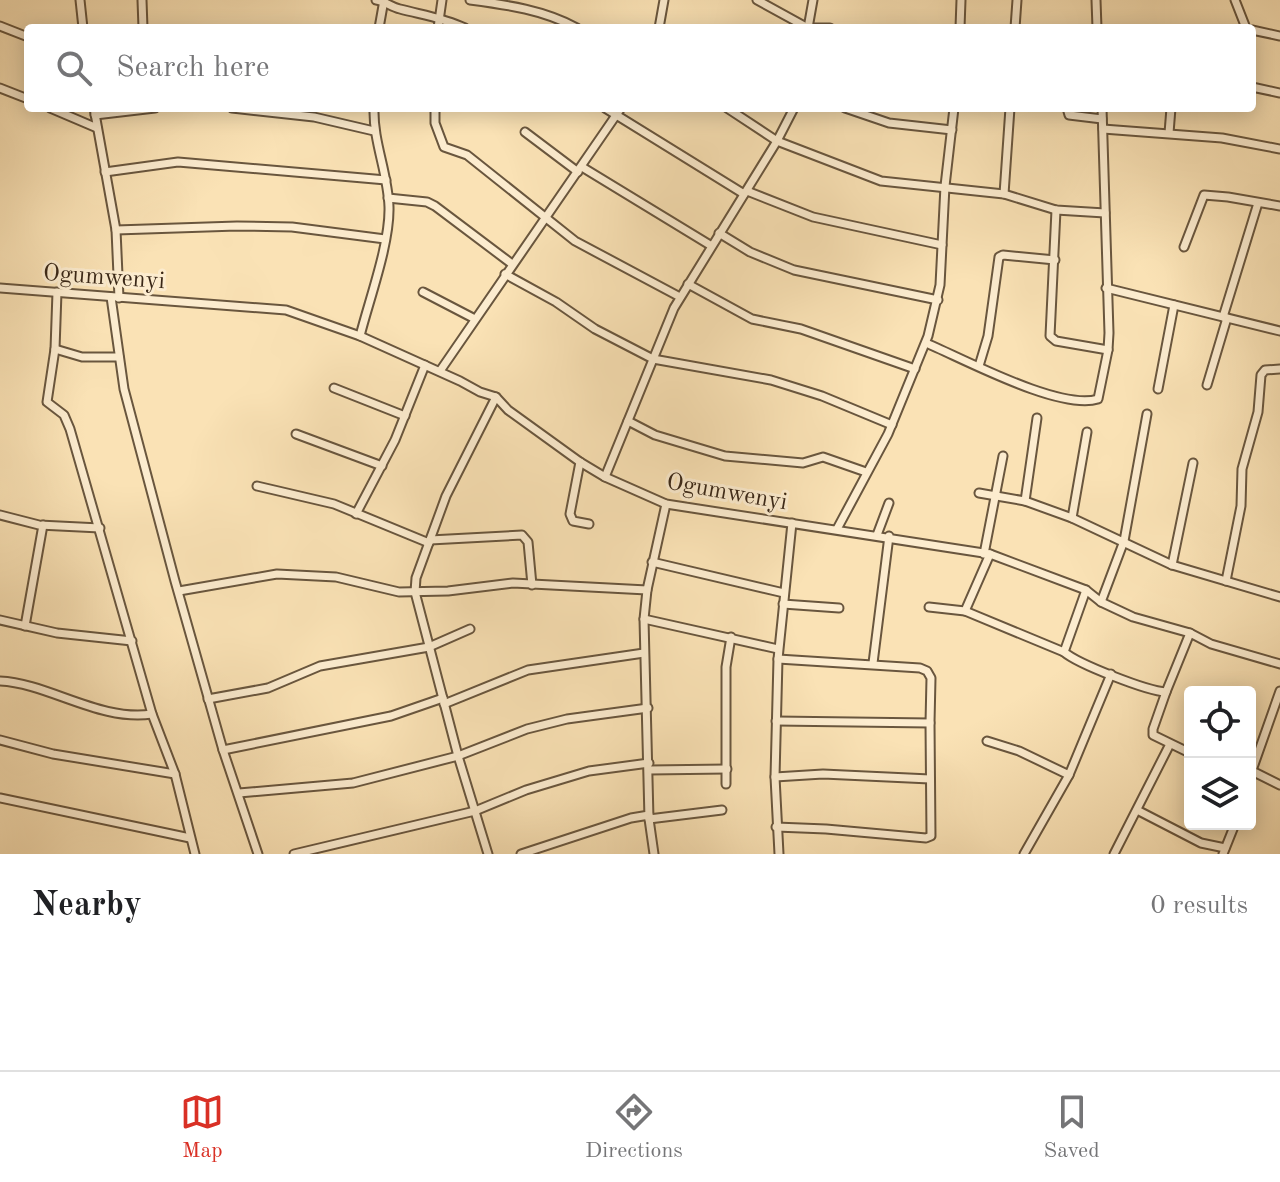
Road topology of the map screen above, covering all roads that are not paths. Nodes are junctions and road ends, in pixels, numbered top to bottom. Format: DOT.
graph roads {
  1 [pos="80,0"];
  2 [pos="142,0"];
  3 [pos="376,0"];
  4 [pos="384,0"];
  5 [pos="442,0"];
  6 [pos="470,0"];
  7 [pos="664,0"];
  8 [pos="757,0"];
  9 [pos="813,0"];
  10 [pos="960,0"];
  11 [pos="1017,0"];
  12 [pos="1096,0"];
  13 [pos="1235,0"];
  14 [pos="439,17"];
  15 [pos="83,24"];
  16 [pos="143,24"];
  17 [pos="380,24"];
  18 [pos="438,24"];
  19 [pos="456,24"];
  20 [pos="570,24"];
  21 [pos="660,24"];
  22 [pos="802,24"];
  23 [pos="810,24"];
  24 [pos="960,24"];
  25 [pos="1015,24"];
  26 [pos="1097,24"];
  27 [pos="1244,24"];
  28 [pos="0,26"];
  29 [pos="1256,31"];
  30 [pos="24,35"];
  31 [pos="1280,36"];
  32 [pos="0,88"];
  33 [pos="1256,88"];
  34 [pos="1280,93"];
  35 [pos="24,97"];
  36 [pos="59,112"];
  37 [pos="95,112"];
  38 [pos="268,112"];
  39 [pos="374,112"];
  40 [pos="435,112"];
  41 [pos="619,112"];
  42 [pos="733,112"];
  43 [pos="792,112"];
  44 [pos="857,112"];
  45 [pos="954,112"];
  46 [pos="1010,112"];
  47 [pos="1068,112"];
  48 [pos="1102,112"];
  49 [pos="1171,112"];
  50 [pos="1102,119"];
  51 [pos="97,128"];
  52 [pos="1103,129"];
  53 [pos="952,130"];
  54 [pos="374,131"];
  55 [pos="525,132"];
  56 [pos="1169,133"];
  57 [pos="777,141"];
  58 [pos="1280,149"];
  59 [pos="580,170"];
  60 [pos="105,172"];
  61 [pos="386,180"];
  62 [pos="945,186"];
  63 [pos="746,192"];
  64 [pos="1004,194"];
  65 [pos="388,198"];
  66 [pos="1258,203"];
  67 [pos="1280,206"];
  68 [pos="1056,210"];
  69 [pos="1105,213"];
  70 [pos="544,218"];
  71 [pos="116,230"];
  72 [pos="719,233"];
  73 [pos="385,239"];
  74 [pos="710,245"];
  75 [pos="942,245"];
  76 [pos="1184,247"];
  77 [pos="1055,260"];
  78 [pos="512,264"];
  79 [pos="505,274"];
  80 [pos="688,284"];
  81 [pos="0,288"];
  82 [pos="1106,288"];
  83 [pos="57,292"];
  84 [pos="423,292"];
  85 [pos="680,297"];
  86 [pos="115,298"];
  87 [pos="938,300"];
  88 [pos="1174,305"];
  89 [pos="1225,317"];
  90 [pos="475,319"];
  91 [pos="1280,331"];
  92 [pos="360,336"];
  93 [pos="926,343"];
  94 [pos="55,349"];
  95 [pos="1108,350"];
  96 [pos="119,357"];
  97 [pos="653,359"];
  98 [pos="425,365"];
  99 [pos="979,366"];
  100 [pos="915,369"];
  101 [pos="1280,369"];
  102 [pos="440,371"];
  103 [pos="1207,385"];
  104 [pos="334,388"];
  105 [pos="1158,389"];
  106 [pos="496,397"];
  107 [pos="1147,414"];
  108 [pos="405,416"];
  109 [pos="1037,418"];
  110 [pos="628,421"];
  111 [pos="892,425"];
  112 [pos="1087,432"];
  113 [pos="296,434"];
  114 [pos="1003,456"];
  115 [pos="580,462"];
  116 [pos="1193,463"];
  117 [pos="382,466"];
  118 [pos="866,472"];
  119 [pos="605,477"];
  120 [pos="257,486"];
  121 [pos="979,493"];
  122 [pos="996,494"];
  123 [pos="1025,501"];
  124 [pos="889,503"];
  125 [pos="666,504"];
  126 [pos="356,514"];
  127 [pos="0,515"];
  128 [pos="1072,518"];
  129 [pos="792,523"];
  130 [pos="589,524"];
  131 [pos="43,525"];
  132 [pos="100,528"];
  133 [pos="837,529"];
  134 [pos="877,535"];
  135 [pos="889,536"];
  136 [pos="1124,541"];
  137 [pos="429,542"];
  138 [pos="987,554"];
  139 [pos="652,562"];
  140 [pos="1172,565"];
  141 [pos="1226,581"];
  142 [pos="532,585"];
  143 [pos="647,590"];
  144 [pos="1086,590"];
  145 [pos="179,591"];
  146 [pos="415,592"];
  147 [pos="784,593"];
  148 [pos="1280,597"];
  149 [pos="1101,602"];
  150 [pos="783,604"];
  151 [pos="929,607"];
  152 [pos="839,608"];
  153 [pos="965,611"];
  154 [pos="644,619"];
  155 [pos="0,620"];
  156 [pos="25,626"];
  157 [pos="470,629"];
  158 [pos="1190,633"];
  159 [pos="731,637"];
  160 [pos="132,641"];
  161 [pos="429,647"];
  162 [pos="778,649"];
  163 [pos="1064,652"];
  164 [pos="644,653"];
  165 [pos="778,659"];
  166 [pos="873,663"];
  167 [pos="1280,664"];
  168 [pos="1111,674"];
  169 [pos="0,681"];
  170 [pos="1280,691"];
  171 [pos="1166,692"];
  172 [pos="210,699"];
  173 [pos="444,701"];
  174 [pos="648,708"];
  175 [pos="152,714"];
  176 [pos="776,721"];
  177 [pos="1269,721"];
  178 [pos="930,723"];
  179 [pos="1280,726"];
  180 [pos="0,740"];
  181 [pos="987,741"];
  182 [pos="1170,744"];
  183 [pos="225,750"];
  184 [pos="1184,750"];
  185 [pos="458,756"];
  186 [pos="1256,758"];
  187 [pos="649,766"];
  188 [pos="727,769"];
  189 [pos="175,774"];
  190 [pos="1256,774"];
  191 [pos="1069,775"];
  192 [pos="775,777"];
  193 [pos="930,779"];
  194 [pos="726,784"];
  195 [pos="1280,785"];
  196 [pos="239,793"];
  197 [pos="0,798"];
  198 [pos="722,810"];
  199 [pos="1137,810"];
  200 [pos="475,811"];
  201 [pos="649,817"];
  202 [pos="776,827"];
  203 [pos="1233,830"];
  204 [pos="190,838"];
  205 [pos="1224,851"];
  206 [pos="195,854"];
  207 [pos="258,854"];
  208 [pos="294,854"];
  209 [pos="488,854"];
  210 [pos="521,854"];
  211 [pos="654,854"];
  212 [pos="779,854"];
  213 [pos="1024,854"];
  214 [pos="1114,854"];
  1 -- 15 [label="street"];
  2 -- 16 [label="street"];
  3 -- 4 [label="street"];
  4 -- 14 [label="street"];
  4 -- 17 [label="street"];
  5 -- 14 [label="street"];
  6 -- 20 [label="street"];
  7 -- 21 [label="street"];
  8 -- 22 [label="street"];
  9 -- 23 [label="street"];
  10 -- 24 [label="street"];
  11 -- 25 [label="street"];
  12 -- 26 [label="street"];
  13 -- 27 [label="street"];
  14 -- 18 [label="street"];
  14 -- 19 [label="street"];
  28 -- 30 [label="street"];
  29 -- 31 [label="street"];
  32 -- 35 [label="street"];
  33 -- 34 [label="street"];
  36 -- 51 [label="street"];
  37 -- 51 [label="street"];
  38 -- 54 [label="street"];
  39 -- 54 [label="street"];
  40 -- 70 [label="street"];
  41 -- 59 [label="street"];
  41 -- 63 [label="street"];
  42 -- 57 [label="street"];
  43 -- 57 [label="street"];
  44 -- 53 [label="street"];
  45 -- 53 [label="street"];
  46 -- 64 [label="street"];
  47 -- 50 [label="street"];
  48 -- 50 [label="street"];
  49 -- 56 [label="street"];
  50 -- 52 [label="street"];
  51 -- 60 [label="street"];
  52 -- 56 [label="street"];
  52 -- 69 [label="street"];
  53 -- 62 [label="street"];
  54 -- 61 [label="street"];
  55 -- 59 [label="street"];
  56 -- 58 [label="street"];
  57 -- 62 [label="street"];
  57 -- 63 [label="street"];
  59 -- 70 [label="street"];
  59 -- 74 [label="street"];
  60 -- 61 [label="street"];
  60 -- 71 [label="street"];
  61 -- 65 [label="street"];
  62 -- 64 [label="street"];
  62 -- 75 [label="street"];
  63 -- 72 [label="street"];
  63 -- 75 [label="street"];
  64 -- 68 [label="street"];
  65 -- 73 [label="street"];
  65 -- 78 [label="street"];
  66 -- 67 [label="street"];
  66 -- 76 [label="street"];
  66 -- 89 [label="street"];
  68 -- 69 [label="street"];
  68 -- 77 [label="street"];
  69 -- 82 [label="street"];
  70 -- 78 [label="street"];
  70 -- 85 [label="street"];
  71 -- 73 [label="street"];
  71 -- 86 [label="street"];
  72 -- 74 [label="street"];
  72 -- 87 [label="street"];
  73 -- 92 [label="street"];
  74 -- 80 [label="street"];
  75 -- 87 [label="street"];
  77 -- 95 [label="street"];
  77 -- 99 [label="street"];
  78 -- 79 [label="street"];
  79 -- 90 [label="street"];
  79 -- 97 [label="street"];
  80 -- 85 [label="street"];
  80 -- 100 [label="street"];
  81 -- 83 [label="street, Ogumwenyi"];
  82 -- 88 [label="street"];
  82 -- 95 [label="street"];
  83 -- 86 [label="street, Ogumwenyi"];
  83 -- 94 [label="street"];
  84 -- 90 [label="street"];
  85 -- 97 [label="street"];
  86 -- 92 [label="street, Ogumwenyi"];
  86 -- 96 [label="street"];
  87 -- 93 [label="street"];
  88 -- 89 [label="street"];
  88 -- 105 [label="street"];
  89 -- 91 [label="street"];
  89 -- 103 [label="street"];
  90 -- 102 [label="street"];
  92 -- 98 [label="street, Ogumwenyi"];
  93 -- 99 [label="street"];
  93 -- 100 [label="street"];
  94 -- 96 [label="street"];
  94 -- 132 [label="street"];
  95 -- 99 [label="street"];
  96 -- 145 [label="street"];
  97 -- 110 [label="street"];
  97 -- 111 [label="street"];
  98 -- 102 [label="street, Ogumwenyi"];
  98 -- 108 [label="street"];
  100 -- 111 [label="street"];
  101 -- 141 [label="street"];
  102 -- 106 [label="street, Ogumwenyi"];
  104 -- 108 [label="street"];
  106 -- 115 [label="street, Ogumwenyi"];
  106 -- 137 [label="street"];
  107 -- 136 [label="street"];
  108 -- 117 [label="street"];
  109 -- 123 [label="street"];
  110 -- 118 [label="street"];
  110 -- 119 [label="street"];
  111 -- 118 [label="street"];
  112 -- 128 [label="street"];
  113 -- 117 [label="street"];
  114 -- 122 [label="street"];
  115 -- 119 [label="street, Ogumwenyi"];
  115 -- 130 [label="street"];
  116 -- 140 [label="street"];
  117 -- 126 [label="street"];
  118 -- 133 [label="street"];
  119 -- 125 [label="street, Ogumwenyi"];
  120 -- 126 [label="street"];
  121 -- 122 [label="street"];
  122 -- 123 [label="street"];
  122 -- 138 [label="street"];
  123 -- 128 [label="street"];
  124 -- 134 [label="street"];
  125 -- 129 [label="street, Ogumwenyi"];
  125 -- 139 [label="street"];
  126 -- 137 [label="street"];
  127 -- 131 [label="street"];
  128 -- 136 [label="street"];
  129 -- 133 [label="street, Ogumwenyi"];
  129 -- 147 [label="street"];
  131 -- 132 [label="street"];
  131 -- 156 [label="street"];
  132 -- 160 [label="street"];
  133 -- 134 [label="street, Ogumwenyi"];
  134 -- 135 [label="street, Ogumwenyi"];
  135 -- 138 [label="street, Ogumwenyi"];
  135 -- 166 [label="street"];
  136 -- 140 [label="street"];
  136 -- 149 [label="street"];
  137 -- 142 [label="street"];
  137 -- 146 [label="street"];
  138 -- 144 [label="street, Ogumwenyi"];
  138 -- 153 [label="street"];
  139 -- 143 [label="street"];
  139 -- 147 [label="street"];
  140 -- 141 [label="street"];
  141 -- 148 [label="street"];
  142 -- 143 [label="street"];
  142 -- 146 [label="street"];
  143 -- 154 [label="street"];
  144 -- 149 [label="street, Ogumwenyi"];
  144 -- 163 [label="street"];
  145 -- 146 [label="street"];
  145 -- 172 [label="street"];
  146 -- 161 [label="street"];
  147 -- 150 [label="street"];
  149 -- 158 [label="street, Ogumwenyi"];
  150 -- 152 [label="street"];
  150 -- 162 [label="street"];
  151 -- 153 [label="street"];
  153 -- 163 [label="street"];
  154 -- 159 [label="street"];
  154 -- 164 [label="street"];
  155 -- 156 [label="street"];
  156 -- 160 [label="street"];
  157 -- 161 [label="street"];
  158 -- 167 [label="street, Ogumwenyi"];
  158 -- 171 [label="street"];
  159 -- 162 [label="street"];
  159 -- 188 [label="street"];
  160 -- 175 [label="street"];
  161 -- 172 [label="street"];
  161 -- 173 [label="street"];
  162 -- 165 [label="street"];
  163 -- 168 [label="street"];
  164 -- 173 [label="street"];
  164 -- 174 [label="street"];
  165 -- 166 [label="street"];
  165 -- 176 [label="street"];
  166 -- 178 [label="street"];
  168 -- 171 [label="street"];
  168 -- 191 [label="street"];
  169 -- 175 [label="street"];
  170 -- 177 [label="street"];
  171 -- 182 [label="street"];
  172 -- 183 [label="street"];
  173 -- 183 [label="street"];
  173 -- 185 [label="street"];
  174 -- 185 [label="street"];
  174 -- 187 [label="street"];
  175 -- 189 [label="street"];
  176 -- 178 [label="street"];
  176 -- 192 [label="street"];
  177 -- 179 [label="street"];
  177 -- 186 [label="street"];
  178 -- 193 [label="street"];
  180 -- 189 [label="street"];
  181 -- 191 [label="street"];
  182 -- 184 [label="street"];
  182 -- 199 [label="street"];
  183 -- 196 [label="street"];
  185 -- 196 [label="street"];
  185 -- 200 [label="street"];
  187 -- 188 [label="street"];
  187 -- 200 [label="street"];
  187 -- 201 [label="street"];
  188 -- 194 [label="street"];
  189 -- 204 [label="street"];
  190 -- 195 [label="street"];
  191 -- 213 [label="street"];
  192 -- 193 [label="street"];
  192 -- 202 [label="street"];
  193 -- 202 [label="street"];
  196 -- 207 [label="street"];
  197 -- 204 [label="street"];
  198 -- 201 [label="street"];
  199 -- 205 [label="street"];
  199 -- 214 [label="street"];
  200 -- 208 [label="street"];
  200 -- 209 [label="street"];
  201 -- 210 [label="street"];
  201 -- 211 [label="street"];
  202 -- 212 [label="street"];
  203 -- 205 [label="street"];
  204 -- 206 [label="street"];
}
